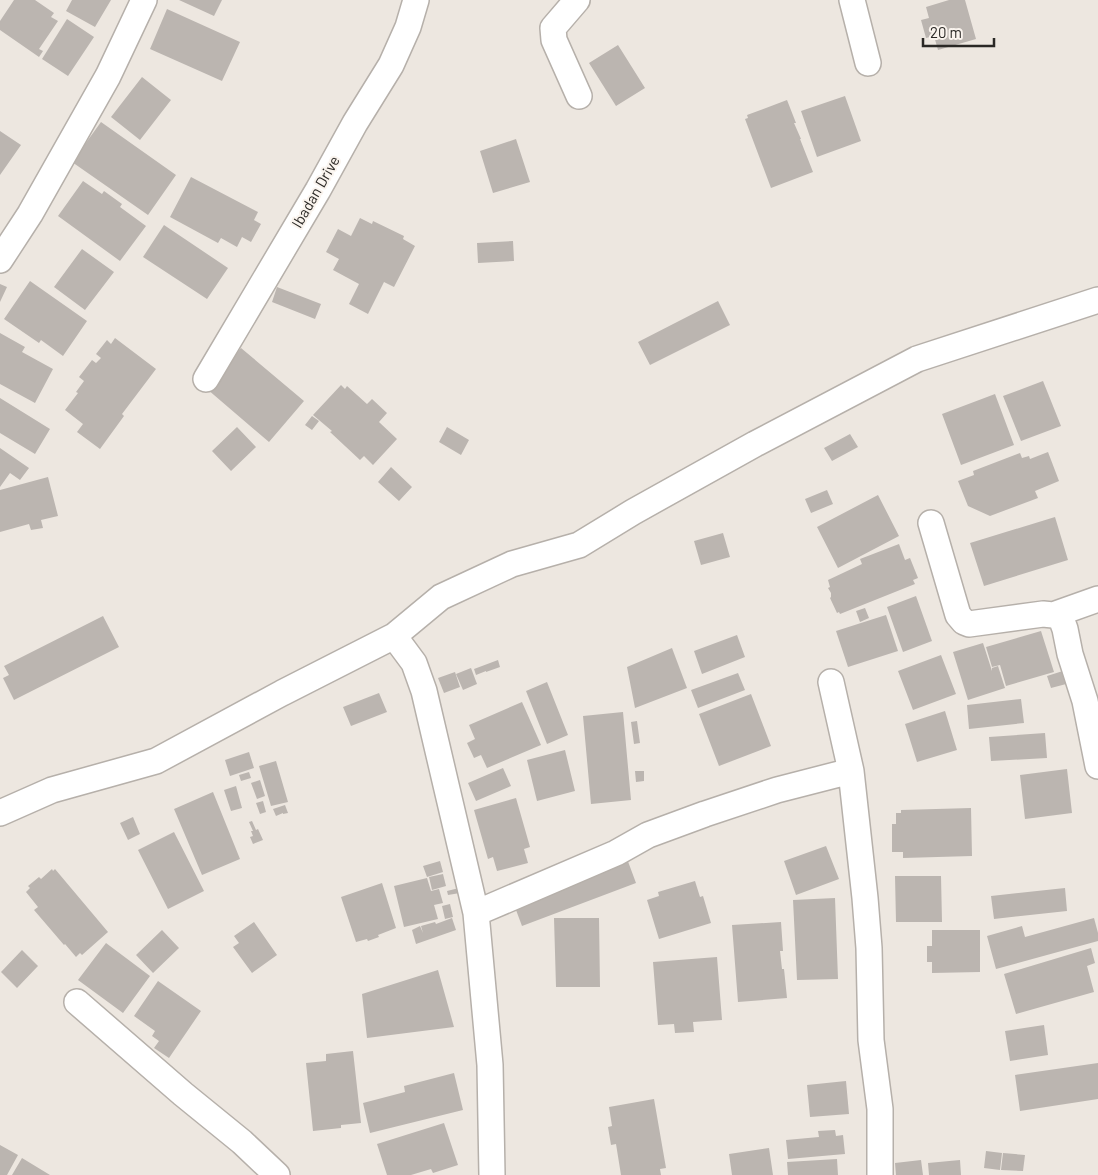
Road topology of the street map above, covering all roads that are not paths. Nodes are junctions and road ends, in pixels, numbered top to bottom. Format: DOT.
graph roads {
  1 [pos="144,0"];
  2 [pos="416,0"];
  3 [pos="577,0"];
  4 [pos="852,0"];
  5 [pos="868,63"];
  6 [pos="579,96"];
  7 [pos="0,260"];
  8 [pos="1098,300"];
  9 [pos="206,379"];
  10 [pos="931,523"];
  11 [pos="1098,599"];
  12 [pos="1053,615"];
  13 [pos="394,636"];
  14 [pos="831,682"];
  15 [pos="1097,757"];
  16 [pos="851,771"];
  17 [pos="0,812"];
  18 [pos="476,913"];
  19 [pos="77,1002"];
  20 [pos="277,1175"];
  21 [pos="492,1175"];
  22 [pos="880,1175"];
  1 -- 7 [label="street"];
  2 -- 9 [label="street, Ibadan Drive"];
  3 -- 6 [label="street"];
  4 -- 5 [label="street"];
  8 -- 13 [label="street"];
  10 -- 12 [label="street"];
  11 -- 12 [label="street"];
  12 -- 15 [label="street"];
  13 -- 17 [label="street"];
  13 -- 18 [label="street"];
  14 -- 16 [label="street"];
  16 -- 18 [label="street"];
  16 -- 22 [label="street"];
  18 -- 21 [label="street"];
  19 -- 20 [label="street"];
}
